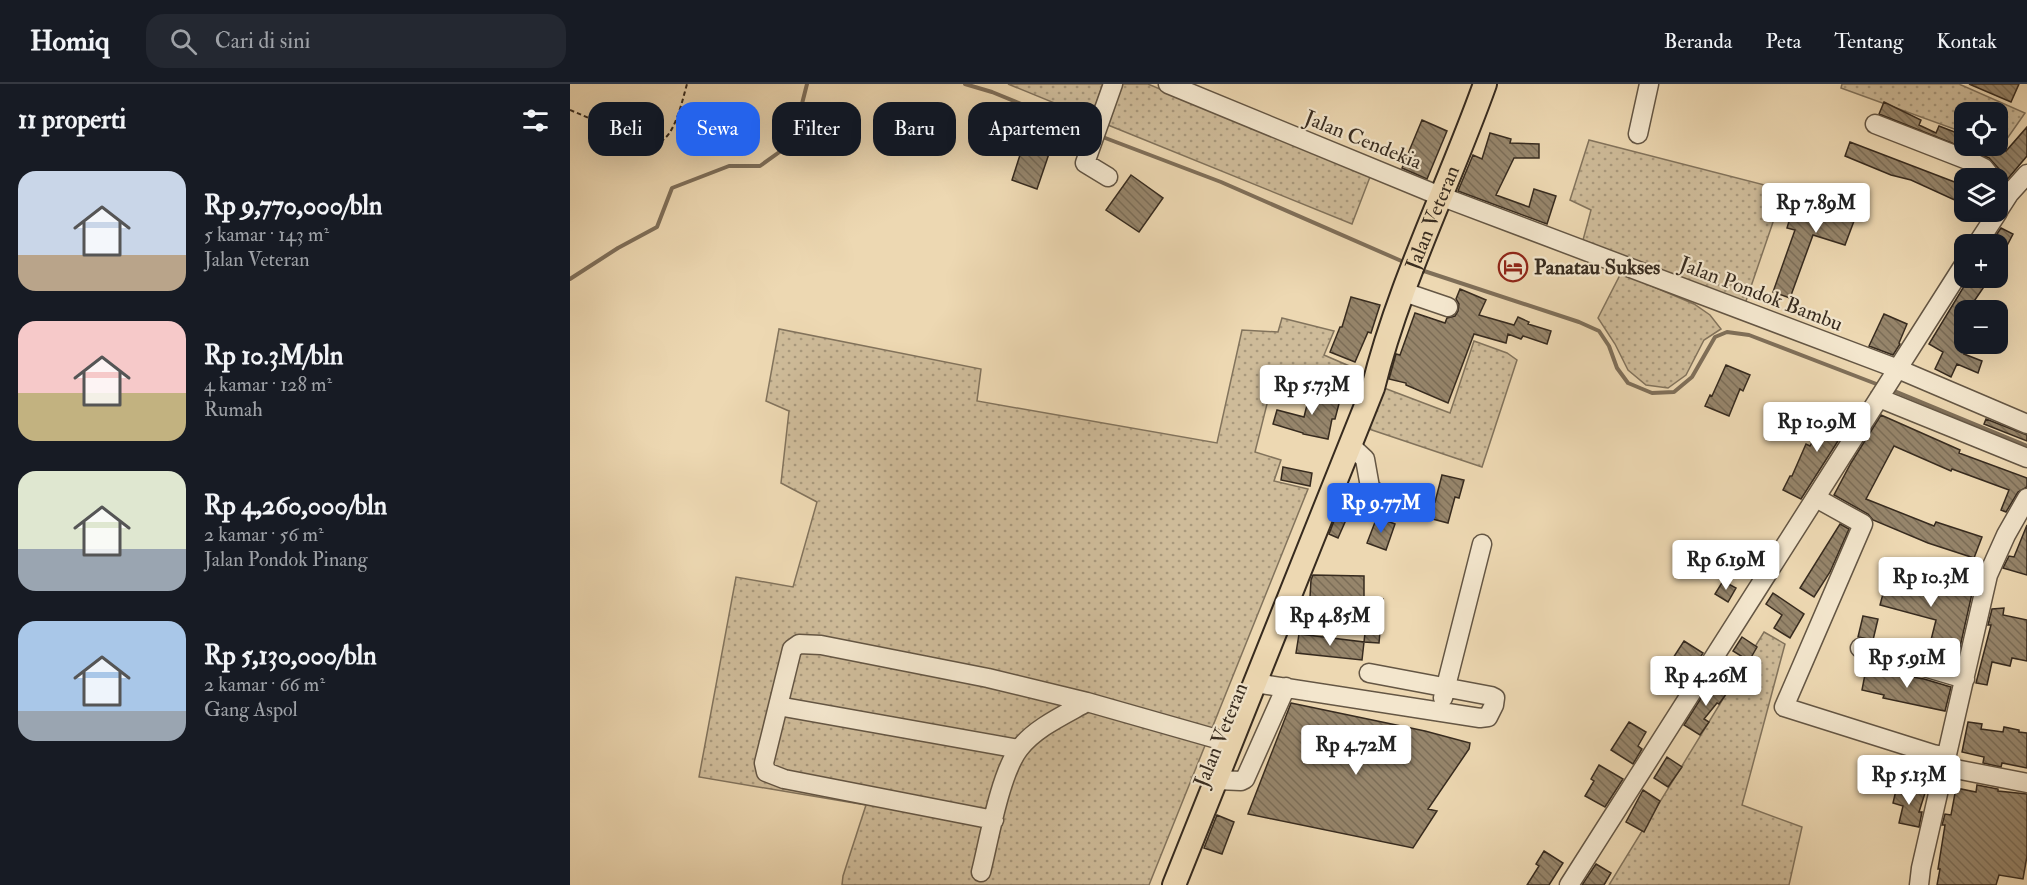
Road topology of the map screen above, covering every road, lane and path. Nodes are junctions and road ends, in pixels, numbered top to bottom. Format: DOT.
graph roads {
  1 [pos="687,84"];
  2 [pos="1113,84"];
  3 [pos="1168,84"];
  4 [pos="1485,84"];
  5 [pos="1649,84"];
  6 [pos="570,110"];
  7 [pos="1875,124"];
  8 [pos="1638,134"];
  9 [pos="1984,168"];
  10 [pos="2027,174"];
  11 [pos="1108,177"];
  12 [pos="2008,186"];
  13 [pos="1440,196"];
  14 [pos="1954,280"];
  15 [pos="1405,289"];
  16 [pos="1448,307"];
  17 [pos="1381,354"];
  18 [pos="1894,375"];
  19 [pos="1880,398"];
  20 [pos="2027,424"];
  21 [pos="1350,445"];
  22 [pos="2027,458"];
  23 [pos="1816,498"];
  24 [pos="2027,498"];
  25 [pos="1416,506"];
  26 [pos="1482,544"];
  27 [pos="1284,612"];
  28 [pos="1357,617"];
  29 [pos="1860,648"];
  30 [pos="1369,673"];
  31 [pos="1965,679"];
  32 [pos="1255,683"];
  33 [pos="1286,687"];
  34 [pos="1445,687"];
  35 [pos="1087,702"];
  36 [pos="778,706"];
  37 [pos="1441,712"];
  38 [pos="1226,740"];
  39 [pos="1019,749"];
  40 [pos="1946,762"];
  41 [pos="1216,780"];
  42 [pos="2027,783"];
  43 [pos="994,820"];
  44 [pos="981,872"];
  45 [pos="1161,885"];
  46 [pos="1174,885"];
  47 [pos="1569,885"];
  48 [pos="1919,885"];
  1 -- 6 [label="path"];
  2 -- 11 [label="street"];
  3 -- 13 [label="street, Jalan Cendekia"];
  4 -- 13 [label="main road, Jalan Veteran"];
  5 -- 8 [label="street"];
  7 -- 9 [label="street"];
  10 -- 12 [label="street"];
  13 -- 15 [label="main road, Jalan Veteran"];
  13 -- 18 [label="street, Jalan Pondok Bambu"];
  14 -- 18 [label="street"];
  15 -- 16 [label="street"];
  15 -- 17 [label="main road, Jalan Veteran"];
  17 -- 21 [label="main road, Jalan Veteran"];
  17 -- 38 [label="main road, Jalan Veteran"];
  18 -- 19 [label="street"];
  18 -- 20 [label="street, Jalan Pondok Bambu"];
  19 -- 22 [label="street"];
  19 -- 23 [label="street"];
  21 -- 25 [label="street"];
  21 -- 27 [label="main road, Jalan Veteran"];
  23 -- 40 [label="street"];
  23 -- 47 [label="street"];
  24 -- 31 [label="street"];
  26 -- 34 [label="street"];
  27 -- 28 [label="street"];
  27 -- 32 [label="main road, Jalan Veteran"];
  29 -- 31 [label="street"];
  30 -- 34 [label="street"];
  31 -- 40 [label="street"];
  32 -- 33 [label="street"];
  32 -- 38 [label="main road, Jalan Veteran"];
  33 -- 37 [label="street"];
  33 -- 41 [label="street"];
  34 -- 37 [label="street"];
  34 -- 37 [label="street"];
  35 -- 36 [label="street"];
  35 -- 38 [label="street"];
  35 -- 39 [label="street"];
  36 -- 39 [label="street"];
  36 -- 43 [label="street"];
  38 -- 41 [label="main road, Jalan Veteran"];
  38 -- 45 [label="main road, Jalan Veteran"];
  39 -- 43 [label="street"];
  40 -- 42 [label="street"];
  40 -- 48 [label="street"];
  41 -- 46 [label="main road, Jalan Veteran"];
  43 -- 44 [label="street"];
}
